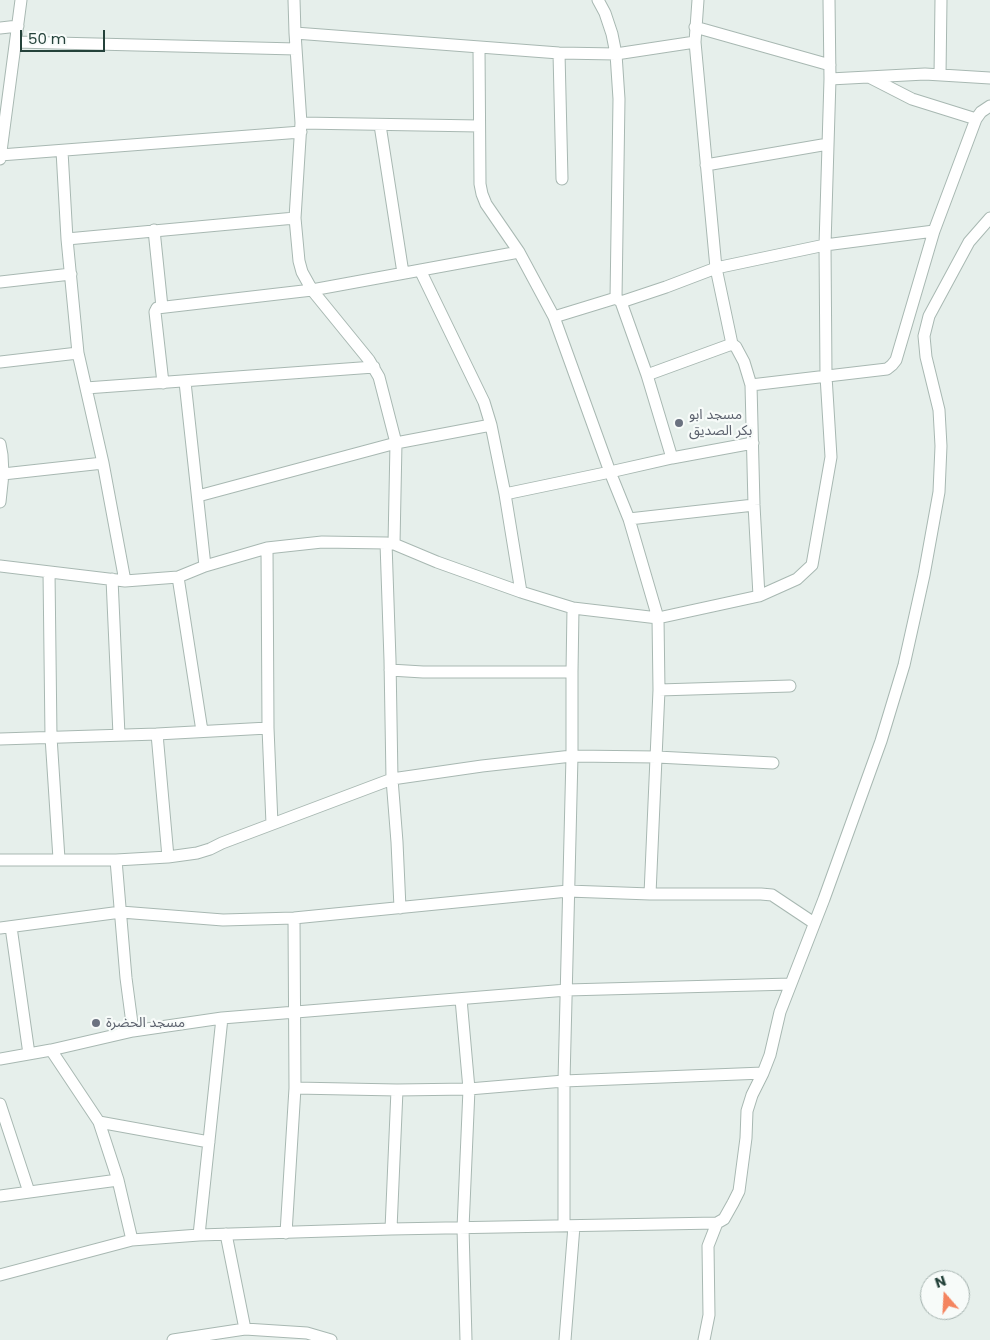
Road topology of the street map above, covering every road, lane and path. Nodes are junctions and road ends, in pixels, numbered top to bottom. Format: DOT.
graph roads {
  1 [pos="21,0"];
  2 [pos="294,0"];
  3 [pos="598,0"];
  4 [pos="698,0"];
  5 [pos="829,0"];
  6 [pos="941,0"];
  7 [pos="18,26"];
  8 [pos="695,27"];
  9 [pos="0,28"];
  10 [pos="295,33"];
  11 [pos="16,42"];
  12 [pos="695,42"];
  13 [pos="296,48"];
  14 [pos="478,48"];
  15 [pos="559,53"];
  16 [pos="616,54"];
  17 [pos="830,65"];
  18 [pos="940,75"];
  19 [pos="870,77"];
  20 [pos="830,78"];
  21 [pos="990,78"];
  22 [pos="990,106"];
  23 [pos="976,119"];
  24 [pos="380,125"];
  25 [pos="479,126"];
  26 [pos="301,128"];
  27 [pos="828,144"];
  28 [pos="62,151"];
  29 [pos="0,155"];
  30 [pos="0,159"];
  31 [pos="706,165"];
  32 [pos="562,179"];
  33 [pos="295,218"];
  34 [pos="990,218"];
  35 [pos="154,230"];
  36 [pos="934,230"];
  37 [pos="67,239"];
  38 [pos="825,245"];
  39 [pos="519,252"];
  40 [pos="716,268"];
  41 [pos="420,270"];
  42 [pos="403,273"];
  43 [pos="71,274"];
  44 [pos="0,282"];
  45 [pos="312,290"];
  46 [pos="618,300"];
  47 [pos="162,307"];
  48 [pos="554,317"];
  49 [pos="732,344"];
  50 [pos="78,353"];
  51 [pos="0,362"];
  52 [pos="374,367"];
  53 [pos="647,374"];
  54 [pos="826,376"];
  55 [pos="185,382"];
  56 [pos="163,383"];
  57 [pos="751,385"];
  58 [pos="86,388"];
  59 [pos="491,425"];
  60 [pos="396,443"];
  61 [pos="753,443"];
  62 [pos="0,444"];
  63 [pos="672,458"];
  64 [pos="103,463"];
  65 [pos="610,472"];
  66 [pos="3,474"];
  67 [pos="505,494"];
  68 [pos="198,496"];
  69 [pos="0,502"];
  70 [pos="754,505"];
  71 [pos="629,519"];
  72 [pos="390,544"];
  73 [pos="267,548"];
  74 [pos="0,566"];
  75 [pos="206,566"];
  76 [pos="50,572"];
  77 [pos="178,577"];
  78 [pos="112,579"];
  79 [pos="125,581"];
  80 [pos="521,592"];
  81 [pos="759,596"];
  82 [pos="574,608"];
  83 [pos="658,618"];
  84 [pos="390,670"];
  85 [pos="572,672"];
  86 [pos="790,686"];
  87 [pos="659,690"];
  88 [pos="268,728"];
  89 [pos="202,731"];
  90 [pos="157,734"];
  91 [pos="119,735"];
  92 [pos="51,737"];
  93 [pos="0,739"];
  94 [pos="572,756"];
  95 [pos="657,757"];
  96 [pos="773,763"];
  97 [pos="392,779"];
  98 [pos="272,824"];
  99 [pos="168,857"];
  100 [pos="60,859"];
  101 [pos="0,860"];
  102 [pos="116,860"];
  103 [pos="568,891"];
  104 [pos="650,894"];
  105 [pos="400,908"];
  106 [pos="121,912"];
  107 [pos="294,918"];
  108 [pos="814,923"];
  109 [pos="6,927"];
  110 [pos="791,984"];
  111 [pos="566,990"];
  112 [pos="461,999"];
  113 [pos="294,1012"];
  114 [pos="222,1018"];
  115 [pos="133,1032"];
  116 [pos="51,1050"];
  117 [pos="29,1054"];
  118 [pos="0,1059"];
  119 [pos="763,1073"];
  120 [pos="564,1081"];
  121 [pos="295,1088"];
  122 [pos="469,1089"];
  123 [pos="397,1090"];
  124 [pos="0,1104"];
  125 [pos="99,1122"];
  126 [pos="209,1142"];
  127 [pos="118,1180"];
  128 [pos="29,1192"];
  129 [pos="0,1196"];
  130 [pos="717,1224"];
  131 [pos="569,1226"];
  132 [pos="463,1228"];
  133 [pos="391,1229"];
  134 [pos="286,1233"];
  135 [pos="226,1234"];
  136 [pos="199,1235"];
  137 [pos="132,1240"];
  138 [pos="0,1275"];
  139 [pos="246,1329"];
  140 [pos="307,1336"];
  141 [pos="173,1340"];
  142 [pos="331,1340"];
  143 [pos="466,1340"];
  144 [pos="565,1340"];
  145 [pos="704,1340"];
  1 -- 7 [label="street"];
  2 -- 10 [label="street"];
  3 -- 16 [label="street"];
  4 -- 8 [label="street"];
  5 -- 17 [label="street"];
  6 -- 18 [label="street"];
  7 -- 9 [label="street"];
  7 -- 11 [label="street"];
  8 -- 12 [label="street"];
  8 -- 17 [label="street"];
  10 -- 13 [label="street"];
  10 -- 14 [label="street"];
  11 -- 13 [label="street"];
  11 -- 29 [label="street"];
  12 -- 16 [label="street"];
  12 -- 31 [label="street"];
  13 -- 26 [label="street"];
  14 -- 15 [label="street"];
  14 -- 25 [label="street"];
  15 -- 16 [label="street"];
  15 -- 32 [label="street"];
  16 -- 46 [label="street"];
  17 -- 20 [label="street"];
  18 -- 19 [label="street"];
  18 -- 21 [label="street"];
  19 -- 20 [label="street"];
  19 -- 23 [label="street"];
  20 -- 27 [label="street"];
  22 -- 23 [label="street"];
  23 -- 36 [label="street"];
  24 -- 25 [label="street"];
  24 -- 26 [label="street"];
  24 -- 42 [label="street"];
  25 -- 39 [label="street"];
  26 -- 28 [label="street"];
  26 -- 33 [label="street"];
  27 -- 31 [label="street"];
  27 -- 38 [label="street"];
  28 -- 29 [label="street"];
  28 -- 37 [label="street"];
  29 -- 30 [label="street"];
  31 -- 40 [label="street"];
  33 -- 35 [label="street"];
  33 -- 45 [label="street"];
  34 -- 108 [label="street"];
  35 -- 37 [label="street"];
  35 -- 47 [label="street"];
  36 -- 38 [label="street"];
  36 -- 54 [label="street"];
  37 -- 43 [label="street"];
  38 -- 40 [label="street"];
  38 -- 54 [label="street"];
  39 -- 41 [label="street"];
  39 -- 48 [label="street"];
  40 -- 46 [label="street"];
  40 -- 49 [label="street"];
  41 -- 42 [label="street"];
  41 -- 59 [label="street"];
  42 -- 45 [label="street"];
  43 -- 44 [label="street"];
  43 -- 50 [label="street"];
  45 -- 47 [label="street"];
  45 -- 52 [label="street"];
  46 -- 48 [label="street"];
  46 -- 53 [label="street"];
  47 -- 56 [label="street"];
  48 -- 65 [label="street"];
  49 -- 53 [label="street"];
  49 -- 57 [label="street"];
  50 -- 51 [label="street"];
  50 -- 58 [label="street"];
  52 -- 55 [label="street"];
  52 -- 60 [label="street"];
  53 -- 63 [label="street"];
  54 -- 57 [label="street"];
  54 -- 81 [label="street"];
  55 -- 56 [label="street"];
  55 -- 68 [label="street"];
  56 -- 58 [label="street"];
  57 -- 61 [label="street"];
  58 -- 64 [label="street"];
  59 -- 60 [label="street"];
  59 -- 67 [label="street"];
  60 -- 68 [label="street"];
  60 -- 72 [label="street"];
  61 -- 63 [label="street"];
  61 -- 70 [label="street"];
  62 -- 66 [label="street"];
  63 -- 65 [label="street"];
  64 -- 66 [label="street"];
  64 -- 79 [label="street"];
  65 -- 67 [label="street"];
  65 -- 71 [label="street"];
  66 -- 69 [label="street"];
  67 -- 80 [label="street"];
  68 -- 75 [label="street"];
  70 -- 71 [label="street"];
  70 -- 81 [label="street"];
  71 -- 83 [label="street"];
  72 -- 73 [label="street"];
  72 -- 80 [label="street"];
  72 -- 84 [label="street"];
  73 -- 75 [label="street"];
  73 -- 88 [label="street"];
  74 -- 76 [label="street"];
  75 -- 77 [label="street"];
  76 -- 78 [label="street"];
  76 -- 92 [label="street"];
  77 -- 79 [label="street"];
  77 -- 89 [label="street"];
  78 -- 79 [label="street"];
  78 -- 91 [label="street"];
  80 -- 82 [label="street"];
  81 -- 83 [label="street"];
  82 -- 83 [label="street"];
  82 -- 85 [label="street"];
  83 -- 87 [label="street"];
  84 -- 85 [label="street"];
  84 -- 97 [label="street"];
  85 -- 94 [label="street"];
  86 -- 87 [label="street"];
  87 -- 95 [label="street"];
  88 -- 89 [label="street"];
  88 -- 98 [label="street"];
  89 -- 90 [label="street"];
  90 -- 91 [label="street"];
  90 -- 99 [label="street"];
  91 -- 92 [label="street"];
  92 -- 93 [label="street"];
  92 -- 100 [label="street"];
  94 -- 95 [label="street"];
  94 -- 97 [label="street"];
  94 -- 103 [label="street"];
  95 -- 96 [label="street"];
  95 -- 104 [label="street"];
  97 -- 98 [label="street"];
  97 -- 105 [label="street"];
  98 -- 99 [label="street"];
  99 -- 102 [label="street"];
  100 -- 101 [label="street"];
  100 -- 102 [label="street"];
  102 -- 106 [label="street"];
  103 -- 104 [label="street"];
  103 -- 105 [label="street"];
  103 -- 111 [label="street"];
  104 -- 108 [label="street"];
  105 -- 107 [label="street"];
  106 -- 107 [label="street"];
  106 -- 109 [label="street"];
  106 -- 115 [label="street"];
  107 -- 113 [label="street"];
  108 -- 110 [label="street"];
  109 -- 117 [label="street"];
  110 -- 111 [label="street"];
  110 -- 119 [label="street"];
  111 -- 112 [label="street"];
  111 -- 120 [label="street"];
  112 -- 113 [label="street"];
  112 -- 122 [label="street"];
  113 -- 114 [label="street"];
  113 -- 121 [label="street"];
  114 -- 115 [label="street"];
  114 -- 126 [label="street"];
  115 -- 116 [label="street"];
  116 -- 117 [label="street"];
  116 -- 125 [label="street"];
  117 -- 118 [label="street"];
  119 -- 120 [label="street"];
  119 -- 130 [label="street"];
  120 -- 122 [label="street"];
  120 -- 131 [label="street"];
  121 -- 123 [label="street"];
  121 -- 134 [label="street"];
  122 -- 123 [label="street"];
  122 -- 132 [label="street"];
  123 -- 133 [label="street"];
  124 -- 128 [label="street"];
  125 -- 126 [label="street"];
  125 -- 127 [label="street"];
  126 -- 136 [label="street"];
  127 -- 128 [label="street"];
  127 -- 137 [label="street"];
  128 -- 129 [label="street"];
  130 -- 131 [label="street"];
  130 -- 145 [label="street"];
  131 -- 132 [label="street"];
  131 -- 144 [label="street"];
  132 -- 133 [label="street"];
  132 -- 143 [label="street"];
  133 -- 134 [label="street"];
  134 -- 135 [label="street"];
  135 -- 136 [label="street"];
  135 -- 139 [label="street"];
  136 -- 137 [label="street"];
  137 -- 138 [label="street"];
  139 -- 140 [label="street"];
  139 -- 141 [label="street"];
  140 -- 142 [label="street"];
}
